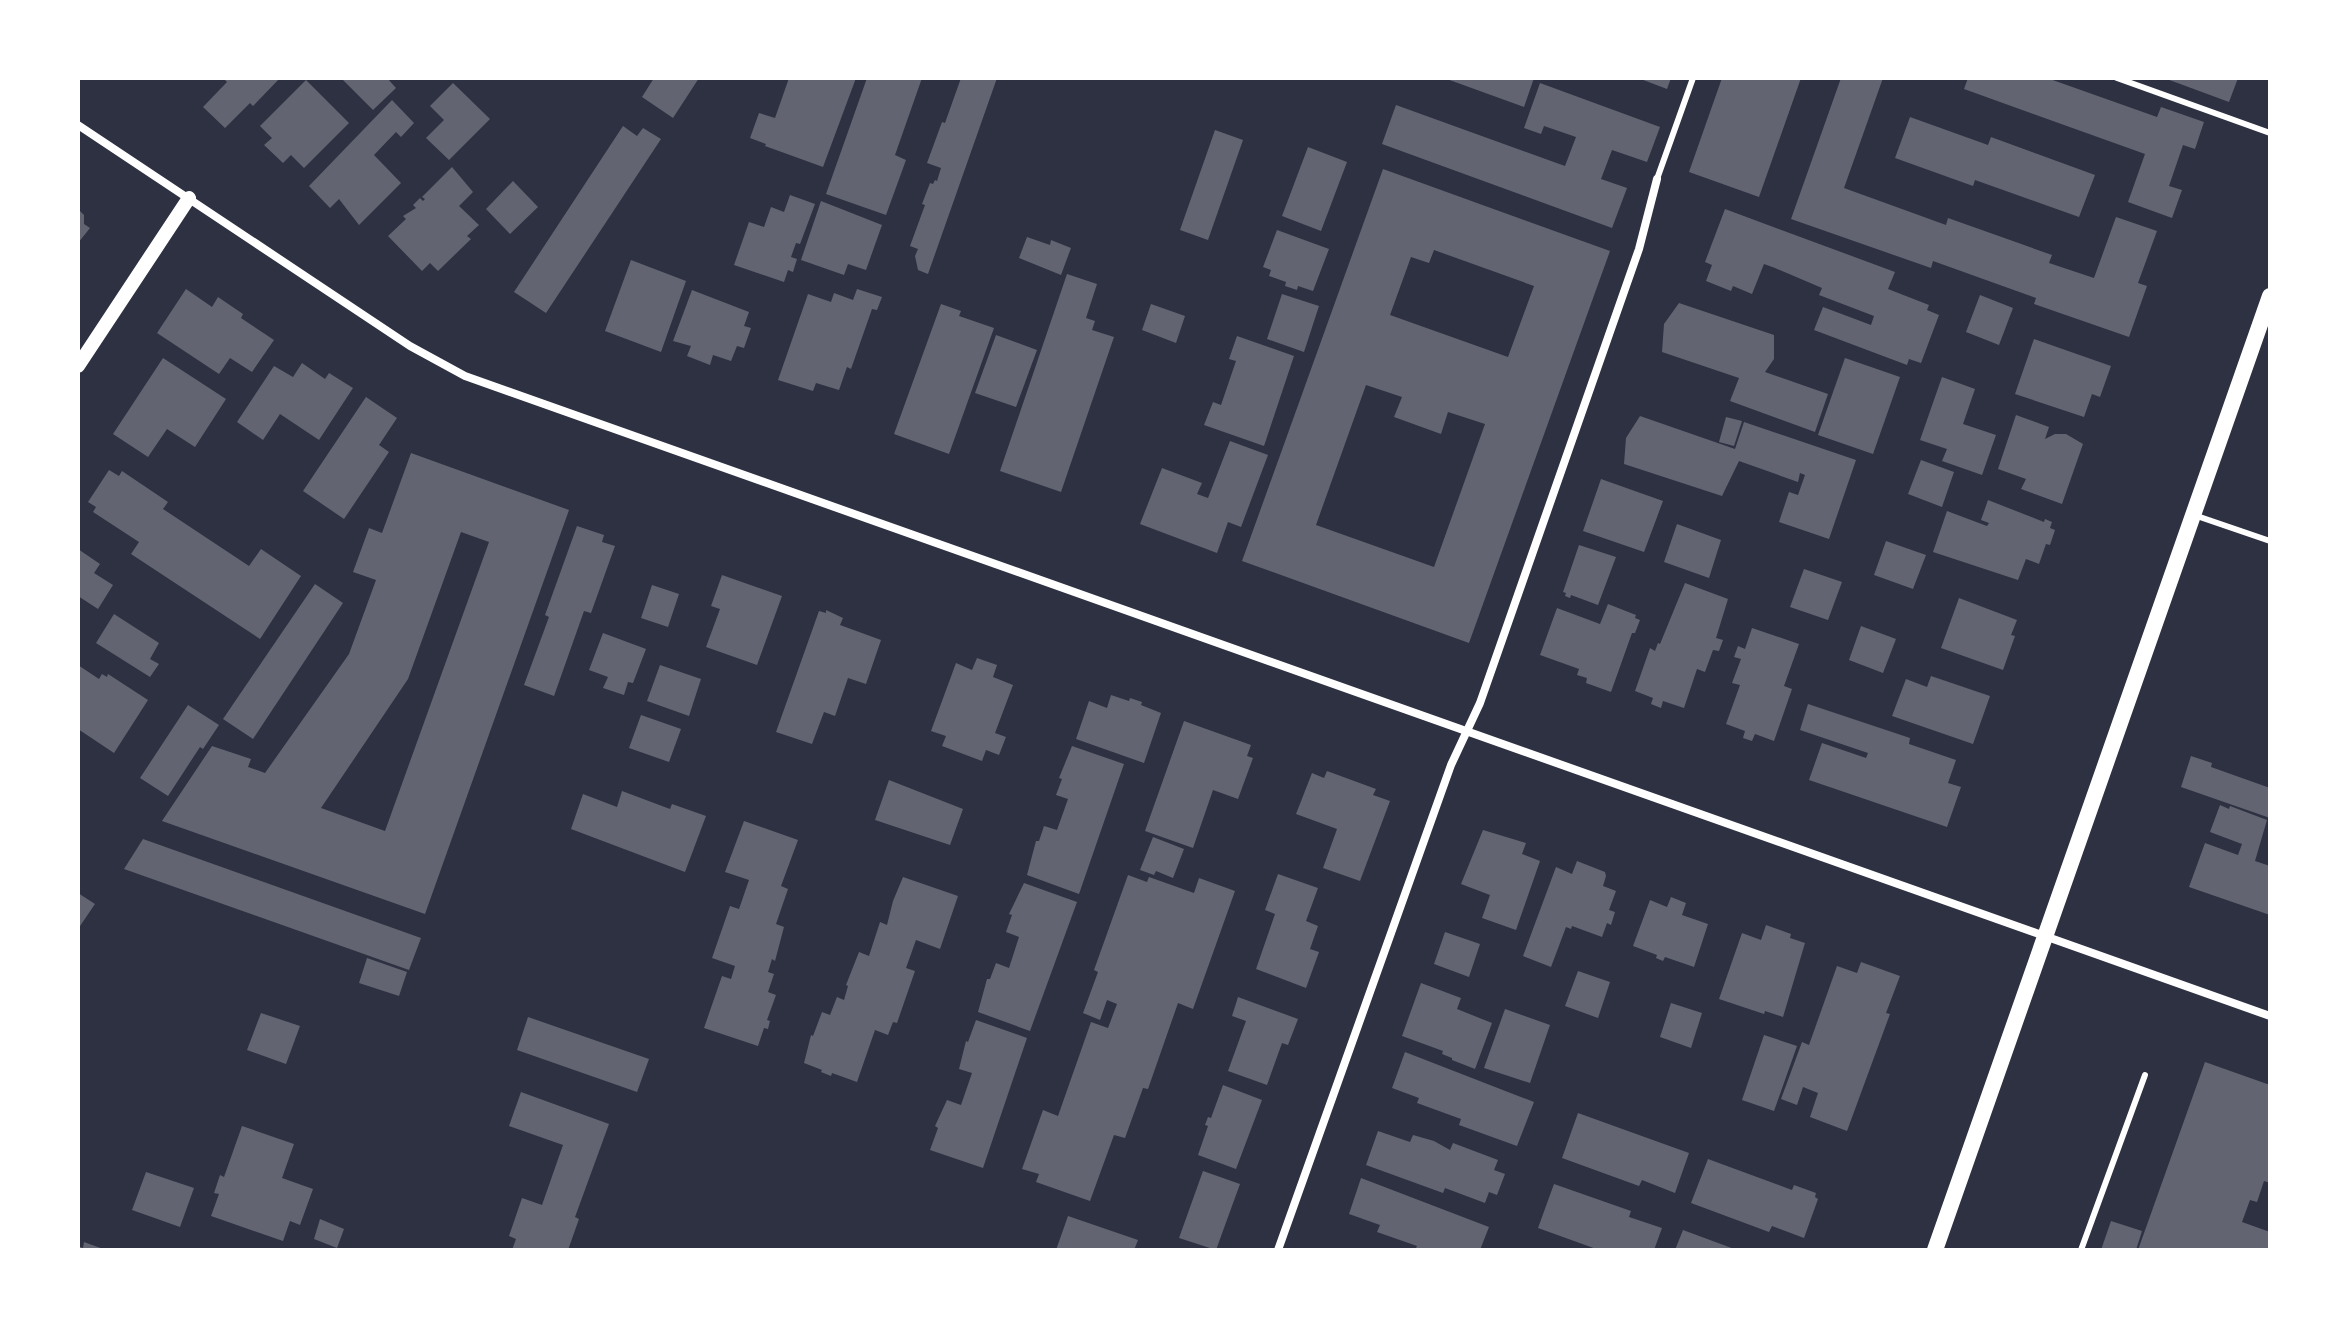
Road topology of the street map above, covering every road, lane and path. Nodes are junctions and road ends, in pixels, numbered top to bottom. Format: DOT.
graph roads {
  1 [pos="1693,78"];
  2 [pos="2117,78"];
  3 [pos="78,125"];
  4 [pos="2270,133"];
  5 [pos="1657,179"];
  6 [pos="189,198"];
  7 [pos="2270,296"];
  8 [pos="78,366"];
  9 [pos="2194,514"];
  10 [pos="2270,541"];
  11 [pos="1467,731"];
  12 [pos="2046,936"];
  13 [pos="2270,1016"];
  14 [pos="2145,1075"];
  15 [pos="1278,1250"];
  16 [pos="1935,1250"];
  17 [pos="2081,1250"];
  1 -- 5 [label="lane"];
  2 -- 4 [label="lane"];
  3 -- 6 [label="street"];
  5 -- 11 [label="street"];
  6 -- 8 [label="street"];
  6 -- 11 [label="street"];
  7 -- 9 [label="main road"];
  9 -- 10 [label="lane"];
  9 -- 12 [label="main road"];
  11 -- 12 [label="street"];
  11 -- 15 [label="street"];
  12 -- 13 [label="street"];
  12 -- 16 [label="main road"];
  14 -- 17 [label="lane"];
}
